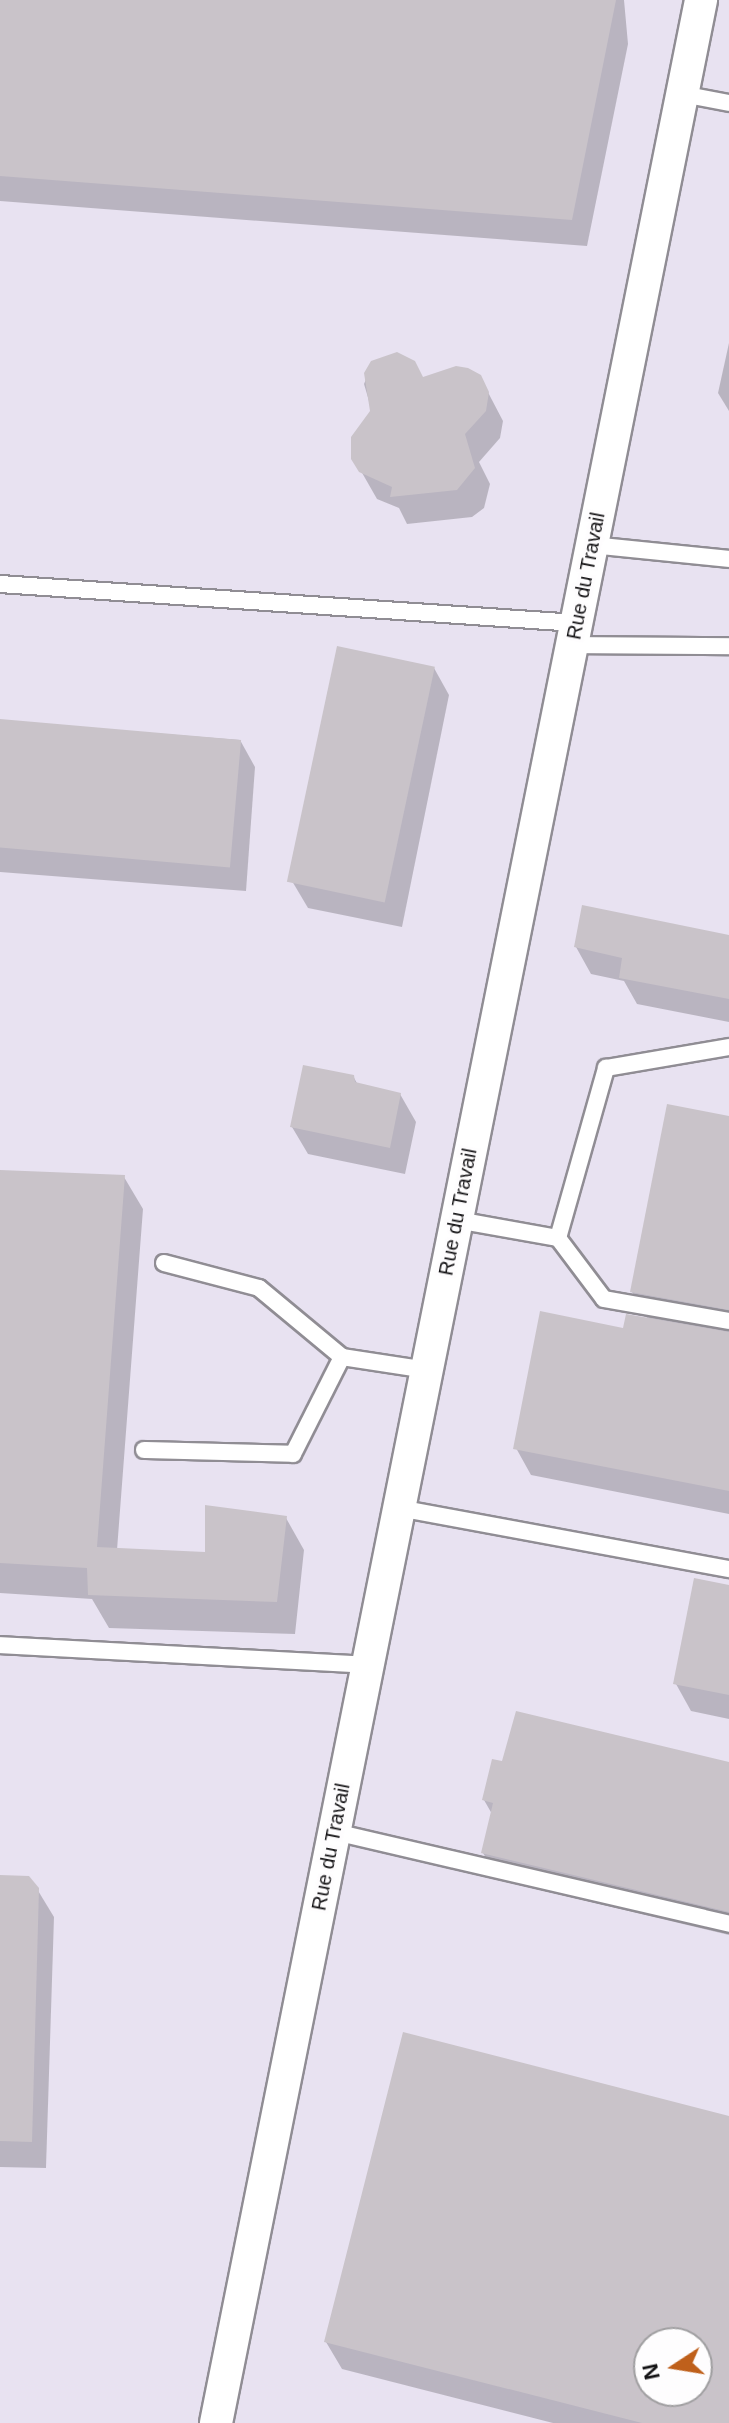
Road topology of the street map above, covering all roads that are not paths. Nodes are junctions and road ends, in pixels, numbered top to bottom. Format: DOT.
graph roads {
  1 [pos="701,0"];
  2 [pos="682,94"];
  3 [pos="729,103"];
  4 [pos="592,545"];
  5 [pos="729,559"];
  6 [pos="0,584"];
  7 [pos="574,634"];
  8 [pos="729,646"];
  9 [pos="729,1047"];
  10 [pos="457,1220"];
  11 [pos="558,1238"];
  12 [pos="164,1263"];
  13 [pos="729,1321"];
  14 [pos="342,1357"];
  15 [pos="427,1370"];
  16 [pos="144,1450"];
  17 [pos="399,1508"];
  18 [pos="729,1569"];
  19 [pos="0,1645"];
  20 [pos="367,1665"];
  21 [pos="335,1832"];
  22 [pos="729,1924"];
  23 [pos="216,2423"];
  1 -- 2 [label="street, Rue du Travail"];
  2 -- 3 [label="lane"];
  2 -- 4 [label="street, Rue du Travail"];
  4 -- 5 [label="lane"];
  4 -- 7 [label="street, Rue du Travail"];
  6 -- 7 [label="lane"];
  7 -- 8 [label="lane"];
  7 -- 10 [label="street, Rue du Travail"];
  9 -- 11 [label="lane"];
  10 -- 11 [label="lane"];
  10 -- 15 [label="street, Rue du Travail"];
  11 -- 13 [label="lane"];
  12 -- 14 [label="lane"];
  14 -- 15 [label="lane"];
  14 -- 16 [label="lane"];
  15 -- 17 [label="street, Rue du Travail"];
  17 -- 18 [label="lane"];
  17 -- 20 [label="street, Rue du Travail"];
  19 -- 20 [label="lane"];
  20 -- 21 [label="street, Rue du Travail"];
  21 -- 22 [label="lane"];
  21 -- 23 [label="street, Rue du Travail"];
}
